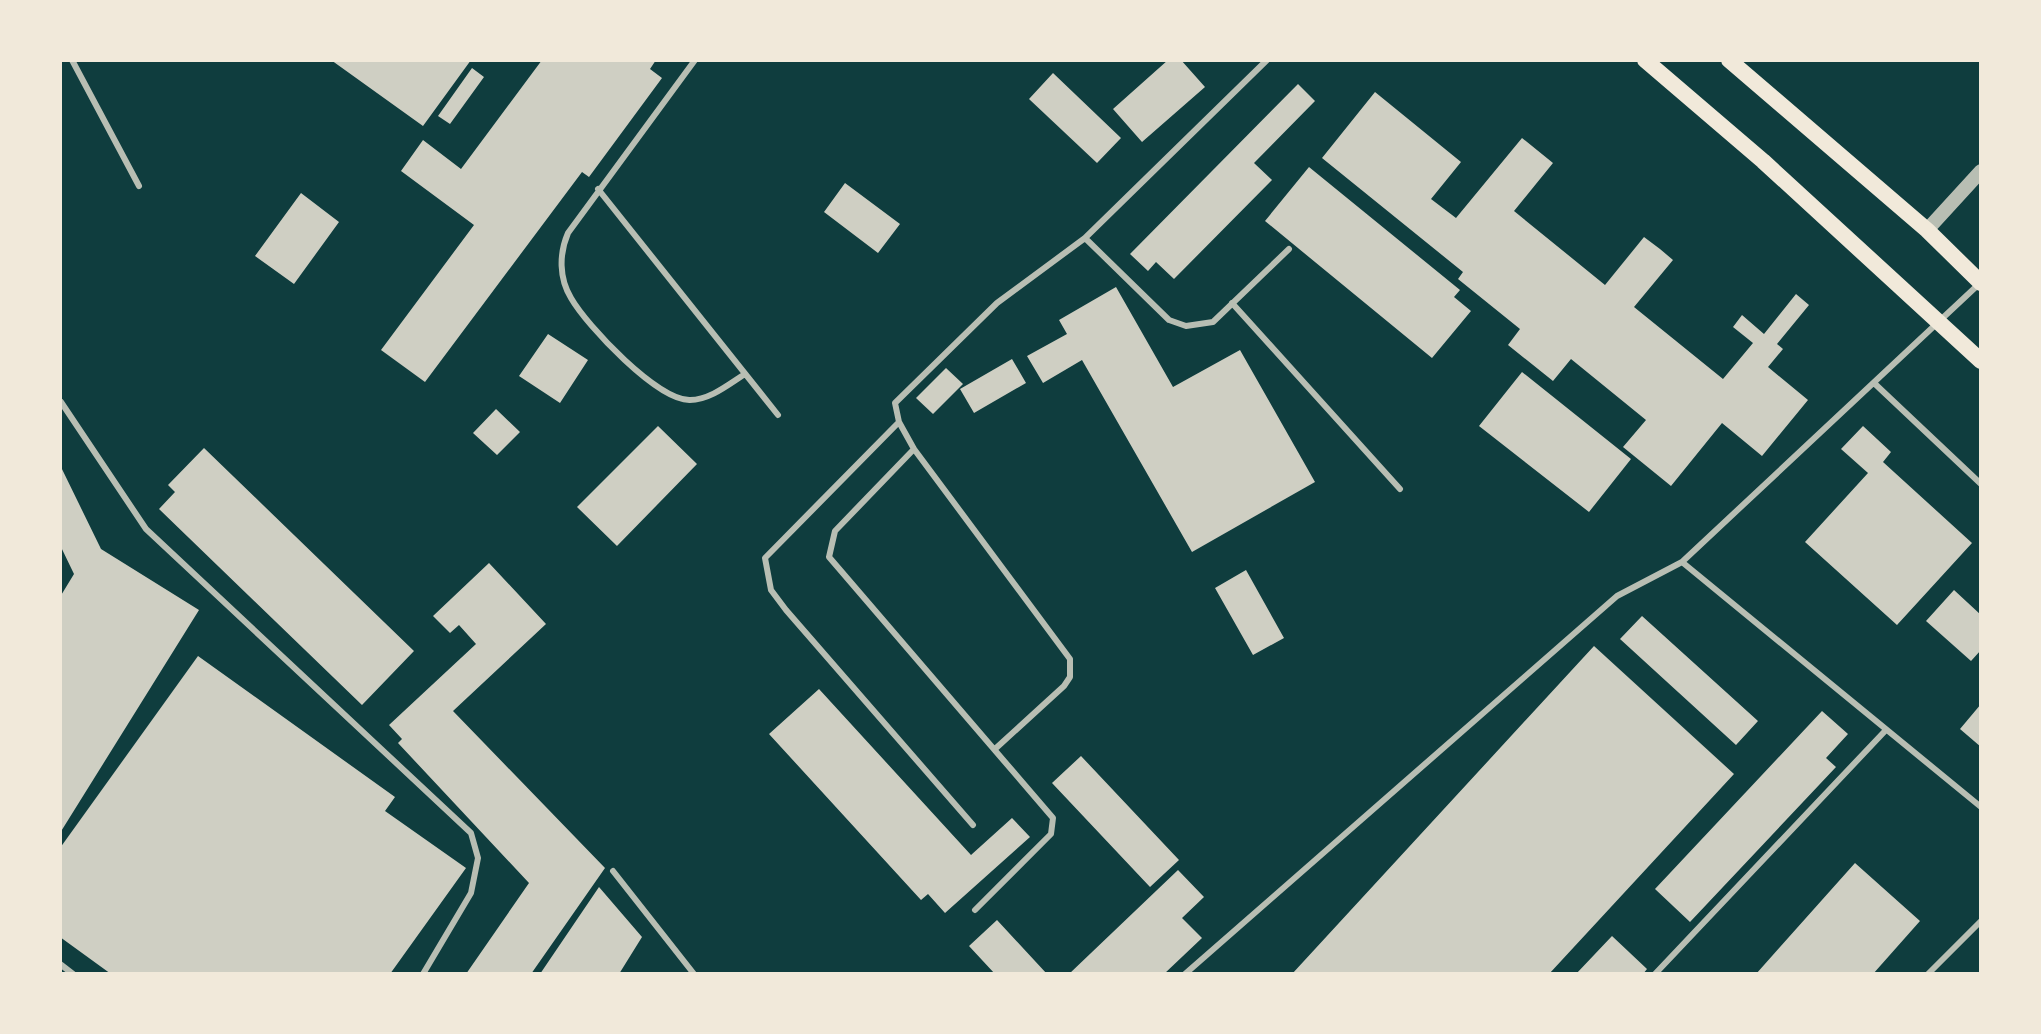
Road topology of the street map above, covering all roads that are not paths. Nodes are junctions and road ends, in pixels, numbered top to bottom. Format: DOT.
graph roads {
  1 [pos="72,60"];
  2 [pos="695,60"];
  3 [pos="1267,60"];
  4 [pos="1645,60"];
  5 [pos="1729,60"];
  6 [pos="1981,171"];
  7 [pos="139,186"];
  8 [pos="598,189"];
  9 [pos="1927,230"];
  10 [pos="1085,238"];
  11 [pos="1289,249"];
  12 [pos="1981,282"];
  13 [pos="1232,303"];
  14 [pos="1940,322"];
  15 [pos="1981,361"];
  16 [pos="745,374"];
  17 [pos="1874,383"];
  18 [pos="61,402"];
  19 [pos="778,415"];
  20 [pos="899,422"];
  21 [pos="914,449"];
  22 [pos="1981,484"];
  23 [pos="1400,489"];
  24 [pos="1682,562"];
  25 [pos="1885,731"];
  26 [pos="995,749"];
  27 [pos="1981,807"];
  28 [pos="973,825"];
  29 [pos="613,871"];
  30 [pos="975,910"];
  31 [pos="1981,921"];
  32 [pos="60,964"];
  33 [pos="73,974"];
  34 [pos="423,974"];
  35 [pos="694,974"];
  36 [pos="1185,974"];
  37 [pos="1655,974"];
  38 [pos="1928,974"];
  1 -- 7 [label="lane"];
  2 -- 8 [label="lane"];
  3 -- 10 [label="lane"];
  4 -- 14 [label="main road"];
  5 -- 9 [label="main road"];
  6 -- 9 [label="street"];
  8 -- 16 [label="lane"];
  8 -- 16 [label="lane"];
  9 -- 12 [label="main road"];
  10 -- 13 [label="lane"];
  10 -- 20 [label="lane"];
  11 -- 13 [label="lane"];
  12 -- 14 [label="lane"];
  13 -- 23 [label="lane"];
  14 -- 15 [label="main road"];
  14 -- 17 [label="lane"];
  16 -- 19 [label="lane"];
  17 -- 22 [label="lane"];
  17 -- 24 [label="lane"];
  18 -- 34 [label="lane"];
  20 -- 21 [label="lane"];
  20 -- 28 [label="lane"];
  21 -- 26 [label="lane"];
  21 -- 26 [label="lane"];
  24 -- 25 [label="lane"];
  24 -- 36 [label="lane"];
  25 -- 27 [label="lane"];
  25 -- 37 [label="lane"];
  26 -- 30 [label="lane"];
  29 -- 35 [label="lane"];
  31 -- 38 [label="lane"];
  32 -- 33 [label="lane"];
}
